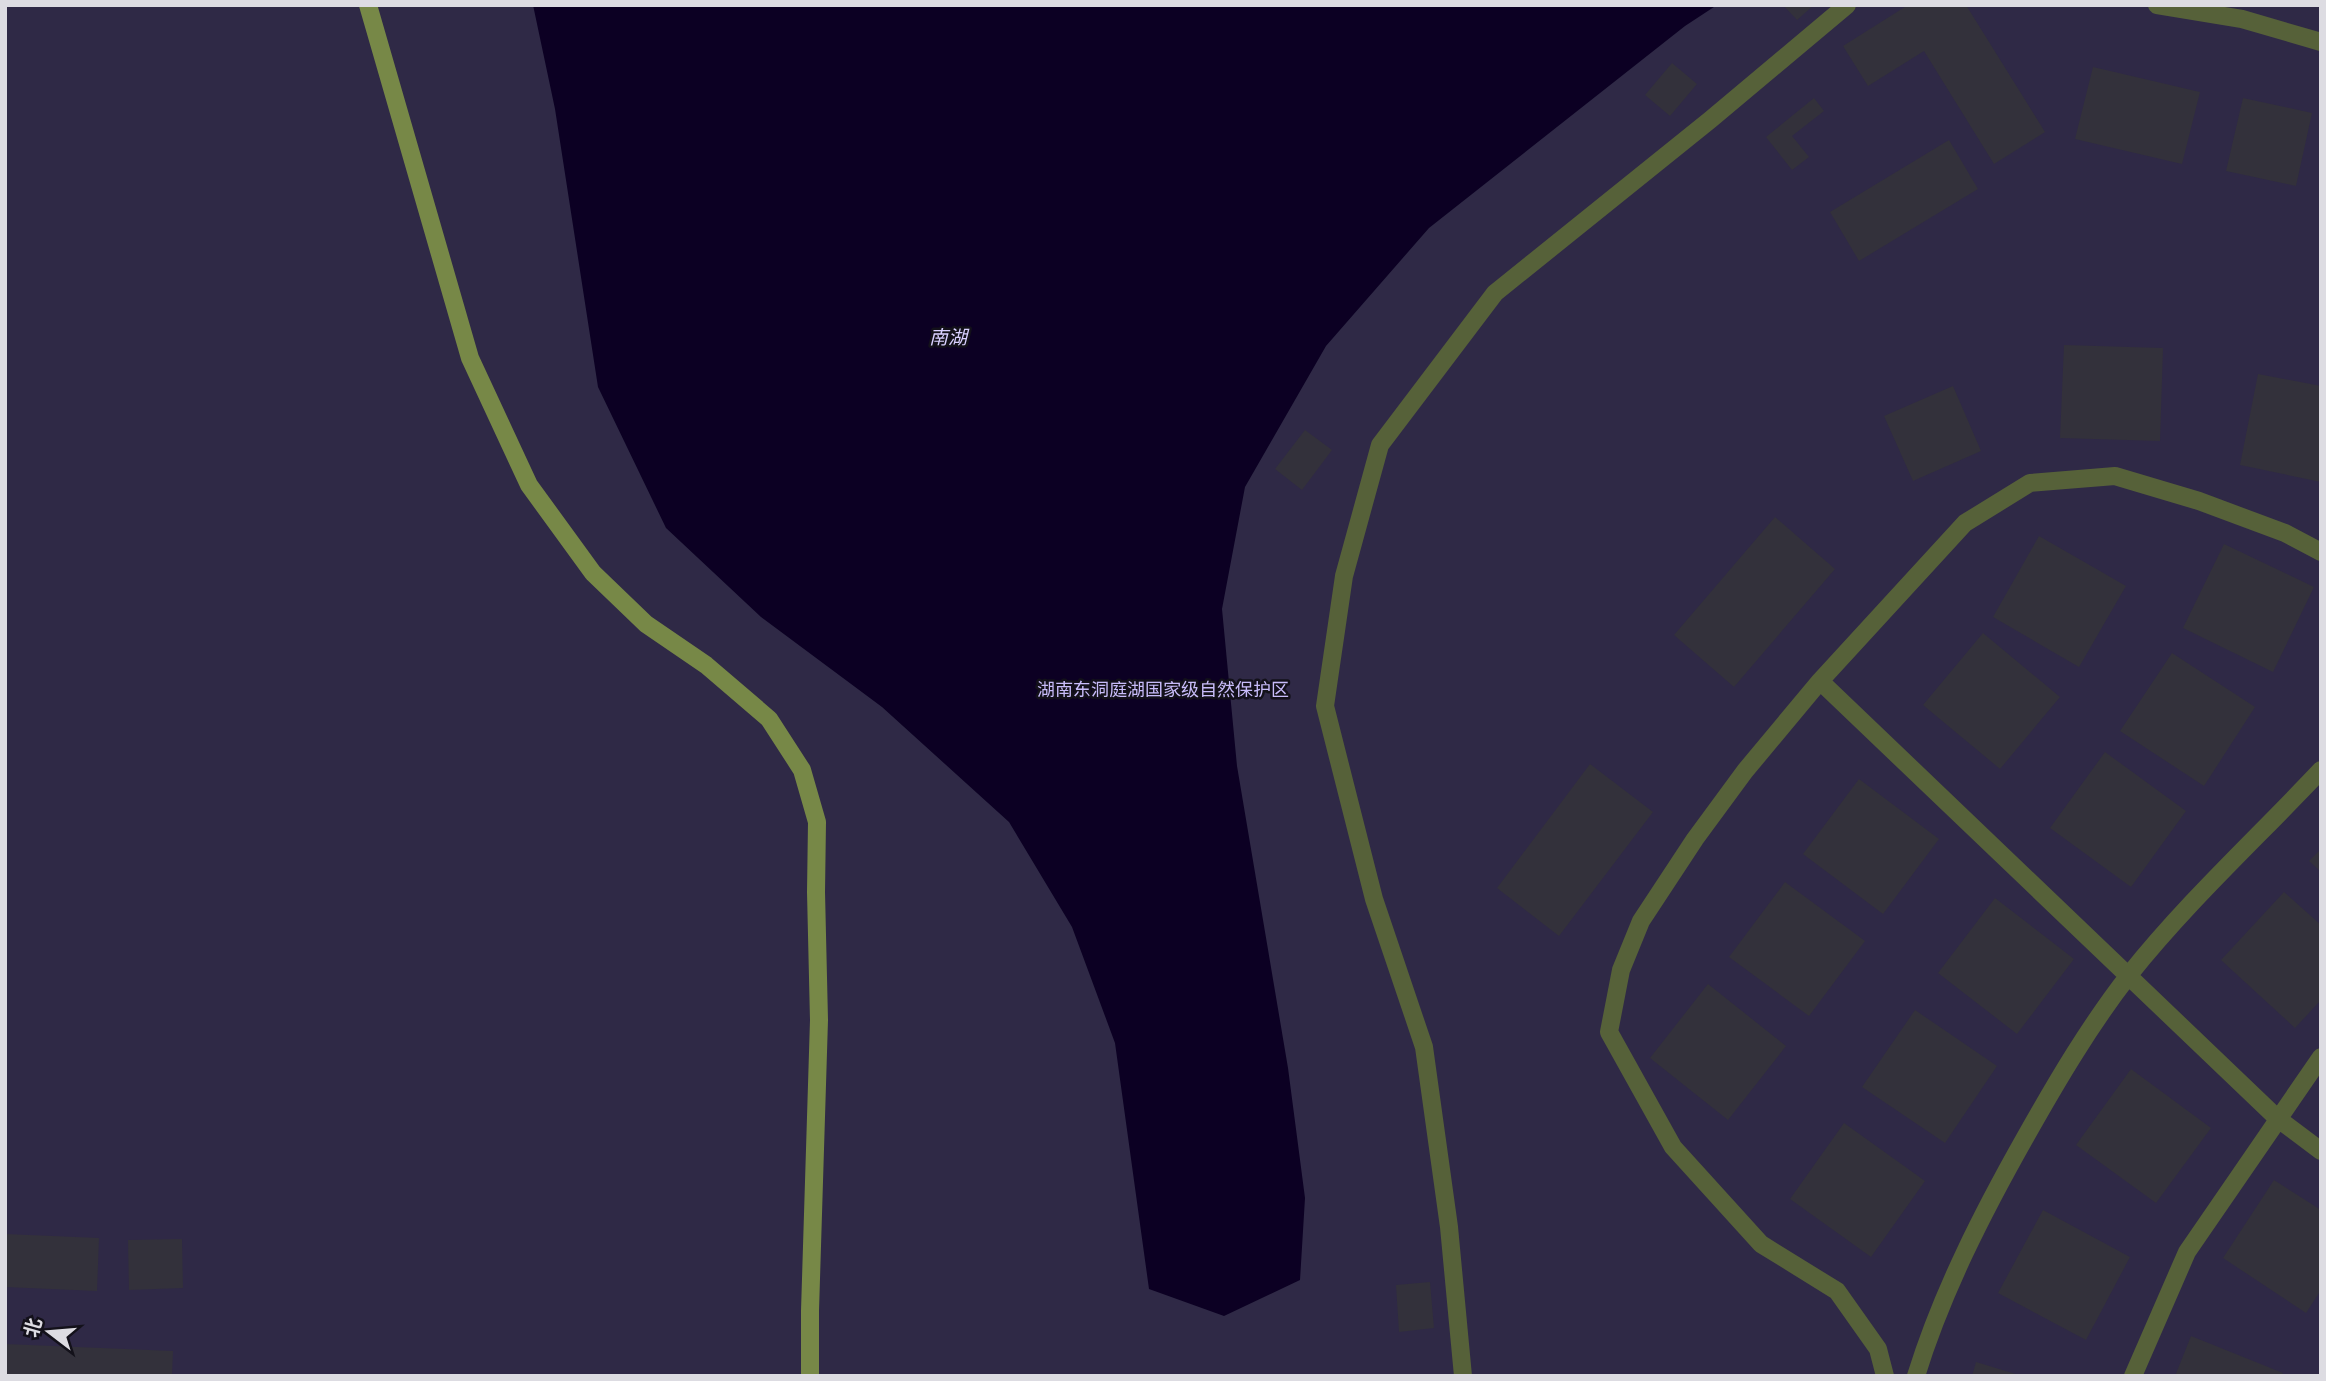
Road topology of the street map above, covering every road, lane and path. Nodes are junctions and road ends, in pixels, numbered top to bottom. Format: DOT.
graph roads {
  1 [pos="368,5"];
  2 [pos="1847,5"];
  3 [pos="2157,5"];
  4 [pos="2321,42"];
  5 [pos="2321,552"];
  6 [pos="1820,681"];
  7 [pos="2321,770"];
  8 [pos="2129,975"];
  9 [pos="2321,1057"];
  10 [pos="2277,1118"];
  11 [pos="2321,1151"];
  12 [pos="810,1376"];
  13 [pos="1463,1376"];
  14 [pos="1885,1376"];
  15 [pos="1916,1376"];
  16 [pos="2133,1376"];
  1 -- 12 [label="main road"];
  2 -- 13 [label="street"];
  3 -- 4 [label="street"];
  5 -- 6 [label="street"];
  6 -- 8 [label="street"];
  6 -- 14 [label="street"];
  7 -- 8 [label="street"];
  8 -- 10 [label="street"];
  8 -- 15 [label="street"];
  9 -- 10 [label="street"];
  10 -- 11 [label="street"];
  10 -- 16 [label="street"];
}
